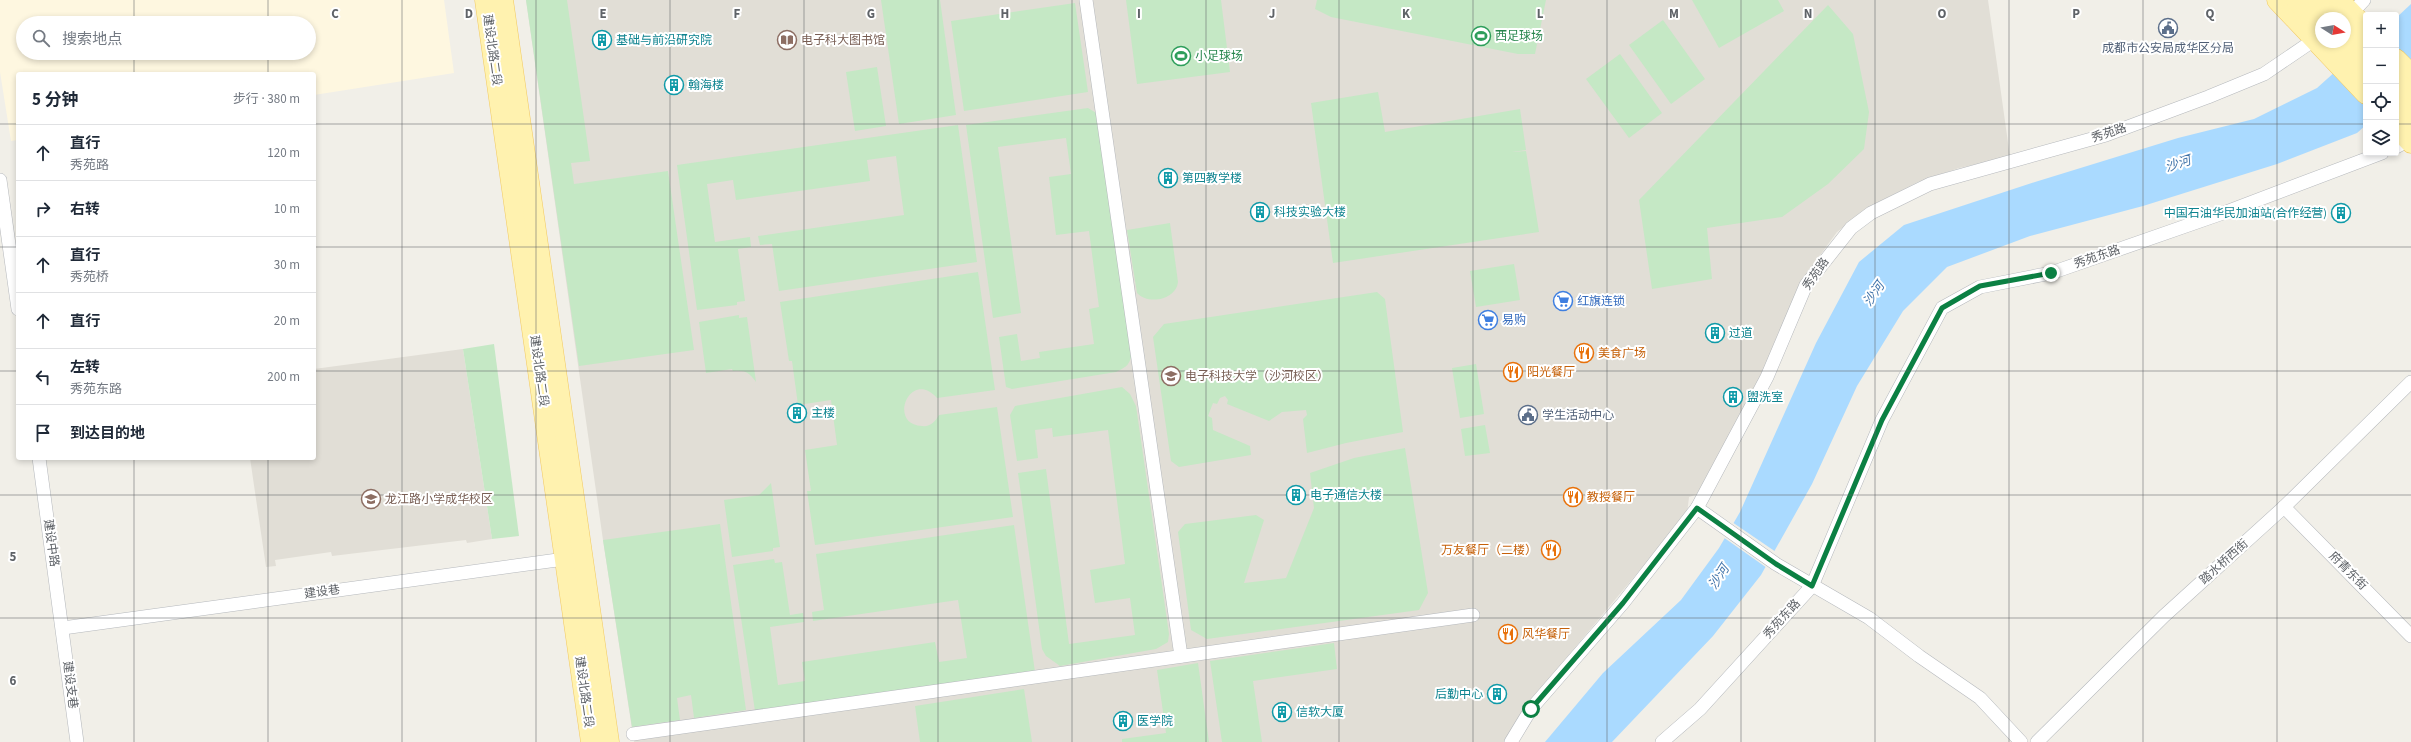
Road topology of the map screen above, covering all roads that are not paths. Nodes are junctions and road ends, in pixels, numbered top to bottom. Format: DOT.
graph roads {
  1 [pos="485,0"];
  2 [pos="503,0"];
  3 [pos="1086,0"];
  4 [pos="2277,0"];
  5 [pos="2296,0"];
  6 [pos="2318,0"];
  7 [pos="2347,12"];
  8 [pos="2351,15"];
  9 [pos="2351,20"];
  10 [pos="2363,25"];
  11 [pos="2315,30"];
  12 [pos="2315,31"];
  13 [pos="2315,35"];
  14 [pos="2365,48"];
  15 [pos="2336,52"];
  16 [pos="2399,61"];
  17 [pos="2363,71"];
  18 [pos="2411,74"];
  19 [pos="2399,84"];
  20 [pos="2363,90"];
  21 [pos="2411,96"];
  22 [pos="2399,108"];
  23 [pos="2411,120"];
  24 [pos="2374,156"];
  25 [pos="0,180"];
  26 [pos="16,295"];
  27 [pos="2411,382"];
  28 [pos="39,460"];
  29 [pos="2284,507"];
  30 [pos="1697,508"];
  31 [pos="574,558"];
  32 [pos="1812,586"];
  33 [pos="1473,615"];
  34 [pos="63,628"];
  35 [pos="2411,636"];
  36 [pos="1181,656"];
  37 [pos="633,734"];
  38 [pos="77,742"];
  39 [pos="591,742"];
  40 [pos="609,742"];
  41 [pos="1511,742"];
  42 [pos="1662,742"];
  43 [pos="2021,742"];
  44 [pos="2037,742"];
  1 -- 31 [label="main road, 建设北路二段"];
  2 -- 31 [label="main road, 建设北路二段"];
  3 -- 36 [label="street"];
  4 -- 12 [label="main road"];
  5 -- 11 [label="main road"];
  6 -- 7 [label="main road"];
  8 -- 10 [label="main road"];
  9 -- 14 [label="main road"];
  13 -- 30 [label="street, 秀苑路"];
  15 -- 17 [label="main road"];
  15 -- 20 [label="main road"];
  16 -- 18 [label="main road"];
  19 -- 21 [label="main road"];
  22 -- 23 [label="main road"];
  24 -- 32 [label="street, 秀苑东路"];
  25 -- 26 [label="street"];
  27 -- 29 [label="street, 踏水桥西街"];
  28 -- 34 [label="street, 建设中路"];
  29 -- 35 [label="street, 府青东街"];
  29 -- 44 [label="street, 踏水桥西街"];
  30 -- 32 [label="street"];
  30 -- 41 [label="street, 秀苑路"];
  31 -- 34 [label="street, 建设巷"];
  31 -- 39 [label="main road, 建设北路二段"];
  31 -- 40 [label="main road, 建设北路二段"];
  32 -- 42 [label="street, 秀苑东路"];
  32 -- 43 [label="street"];
  33 -- 36 [label="street"];
  34 -- 38 [label="street, 建设支巷"];
  36 -- 37 [label="street"];
}
